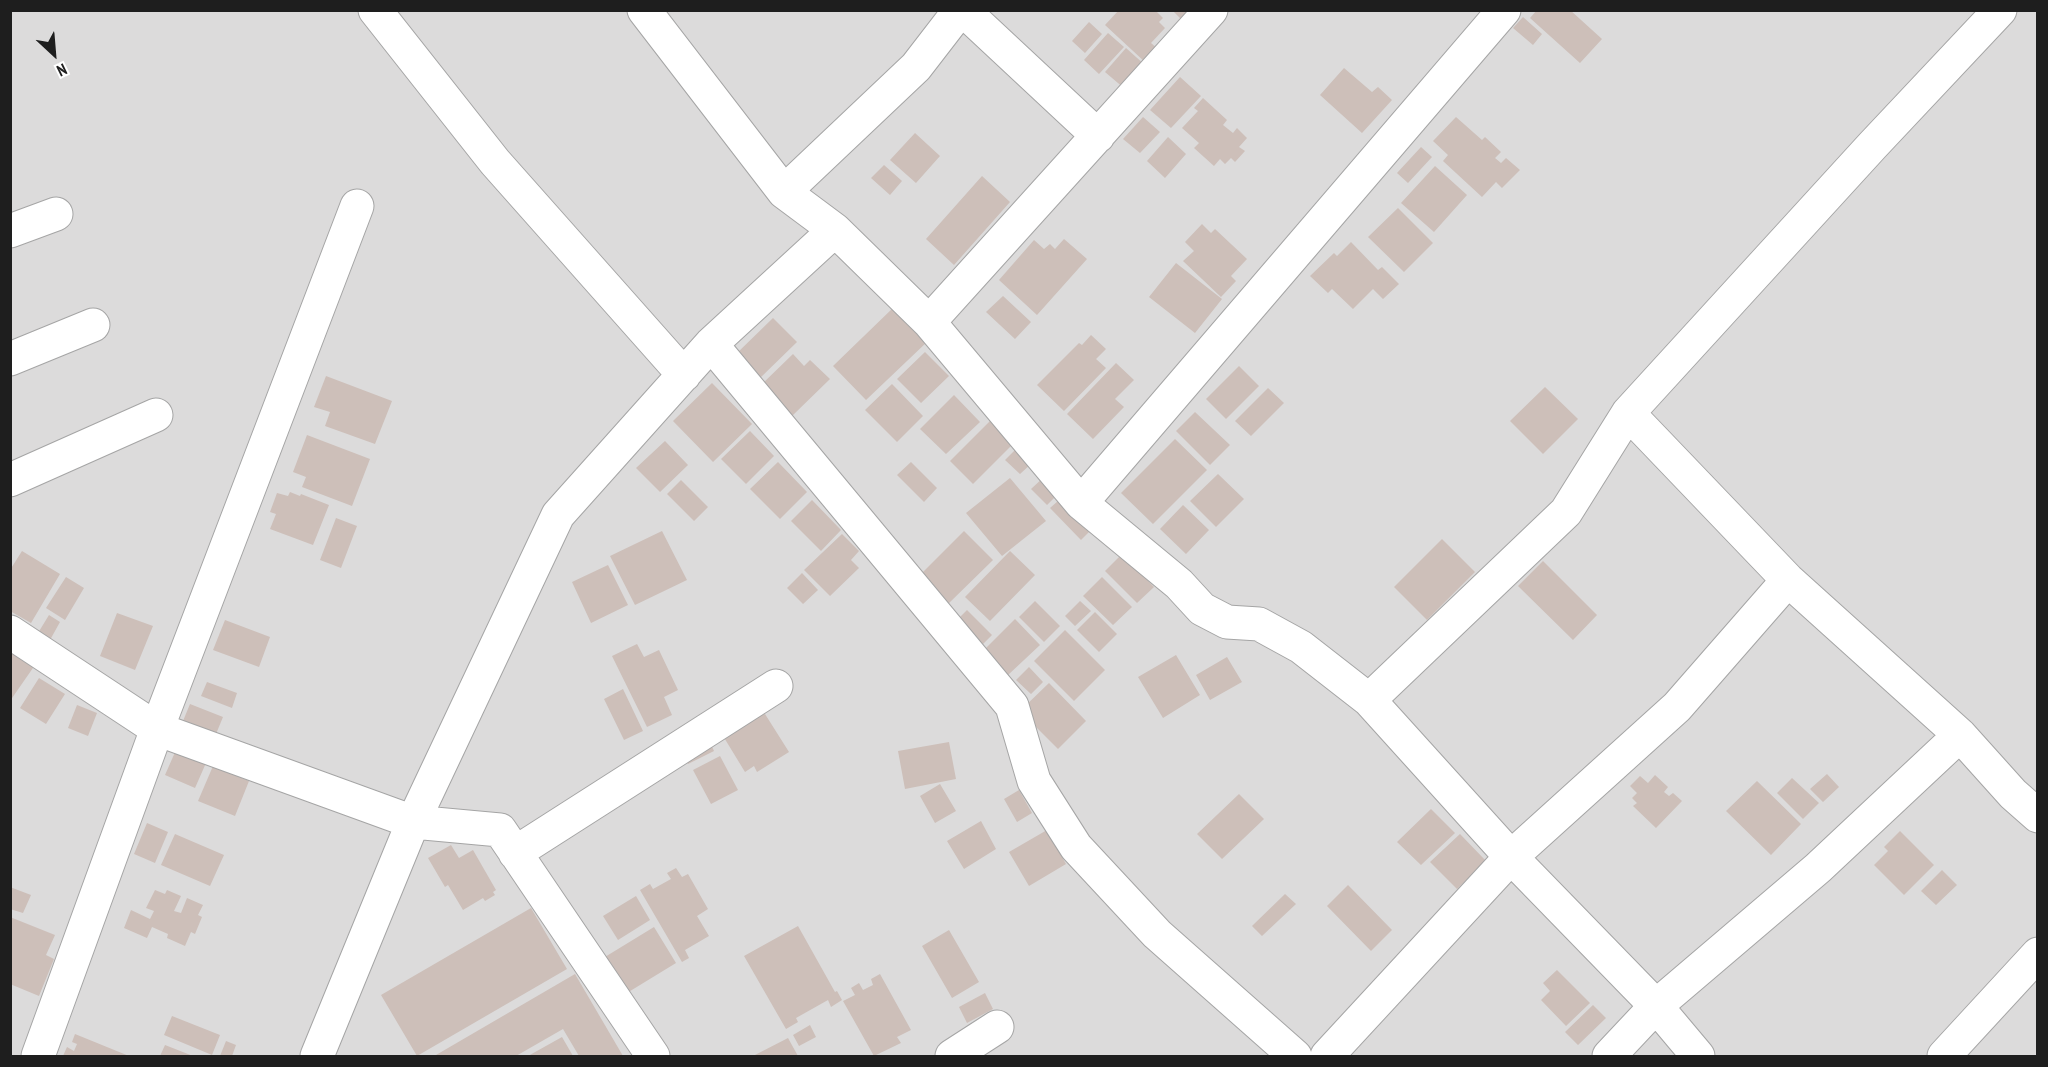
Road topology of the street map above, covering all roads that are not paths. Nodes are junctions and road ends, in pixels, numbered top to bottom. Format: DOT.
graph roads {
  1 [pos="375,10"];
  2 [pos="644,10"];
  3 [pos="962,10"];
  4 [pos="1211,10"];
  5 [pos="1504,10"];
  6 [pos="2000,10"];
  7 [pos="1098,136"];
  8 [pos="784,192"];
  9 [pos="357,206"];
  10 [pos="56,214"];
  11 [pos="836,230"];
  12 [pos="10,231"];
  13 [pos="929,322"];
  14 [pos="93,325"];
  15 [pos="711,344"];
  16 [pos="10,359"];
  17 [pos="684,375"];
  18 [pos="1628,413"];
  19 [pos="156,415"];
  20 [pos="10,480"];
  21 [pos="1081,503"];
  22 [pos="1788,580"];
  23 [pos="10,632"];
  24 [pos="776,686"];
  25 [pos="1369,700"];
  26 [pos="157,729"];
  27 [pos="1960,735"];
  28 [pos="2037,816"];
  29 [pos="412,822"];
  30 [pos="515,853"];
  31 [pos="1511,857"];
  32 [pos="2037,954"];
  33 [pos="1656,1006"];
  34 [pos="997,1027"];
  35 [pos="38,1056"];
  36 [pos="317,1056"];
  37 [pos="653,1056"];
  38 [pos="952,1056"];
  39 [pos="1295,1056"];
  40 [pos="1327,1056"];
  41 [pos="1609,1056"];
  42 [pos="1698,1056"];
  43 [pos="1944,1056"];
  1 -- 17 [label="street"];
  2 -- 8 [label="street"];
  3 -- 7 [label="street"];
  3 -- 8 [label="street"];
  4 -- 7 [label="street"];
  5 -- 21 [label="street"];
  6 -- 18 [label="street"];
  7 -- 13 [label="street"];
  8 -- 11 [label="street"];
  9 -- 26 [label="street"];
  10 -- 12 [label="street"];
  11 -- 13 [label="street"];
  11 -- 15 [label="street"];
  13 -- 21 [label="street"];
  14 -- 16 [label="street"];
  15 -- 17 [label="street"];
  15 -- 39 [label="street"];
  17 -- 29 [label="street"];
  18 -- 22 [label="street"];
  18 -- 25 [label="street"];
  19 -- 20 [label="street"];
  21 -- 25 [label="street"];
  22 -- 27 [label="street"];
  22 -- 31 [label="street"];
  23 -- 26 [label="street"];
  24 -- 30 [label="street"];
  25 -- 31 [label="street"];
  26 -- 29 [label="street"];
  26 -- 35 [label="street"];
  27 -- 28 [label="street"];
  27 -- 33 [label="street"];
  29 -- 30 [label="street"];
  29 -- 36 [label="street"];
  30 -- 37 [label="street"];
  31 -- 33 [label="street"];
  31 -- 40 [label="street"];
  32 -- 43 [label="street"];
  33 -- 41 [label="street"];
  33 -- 42 [label="street"];
  34 -- 38 [label="street"];
}
